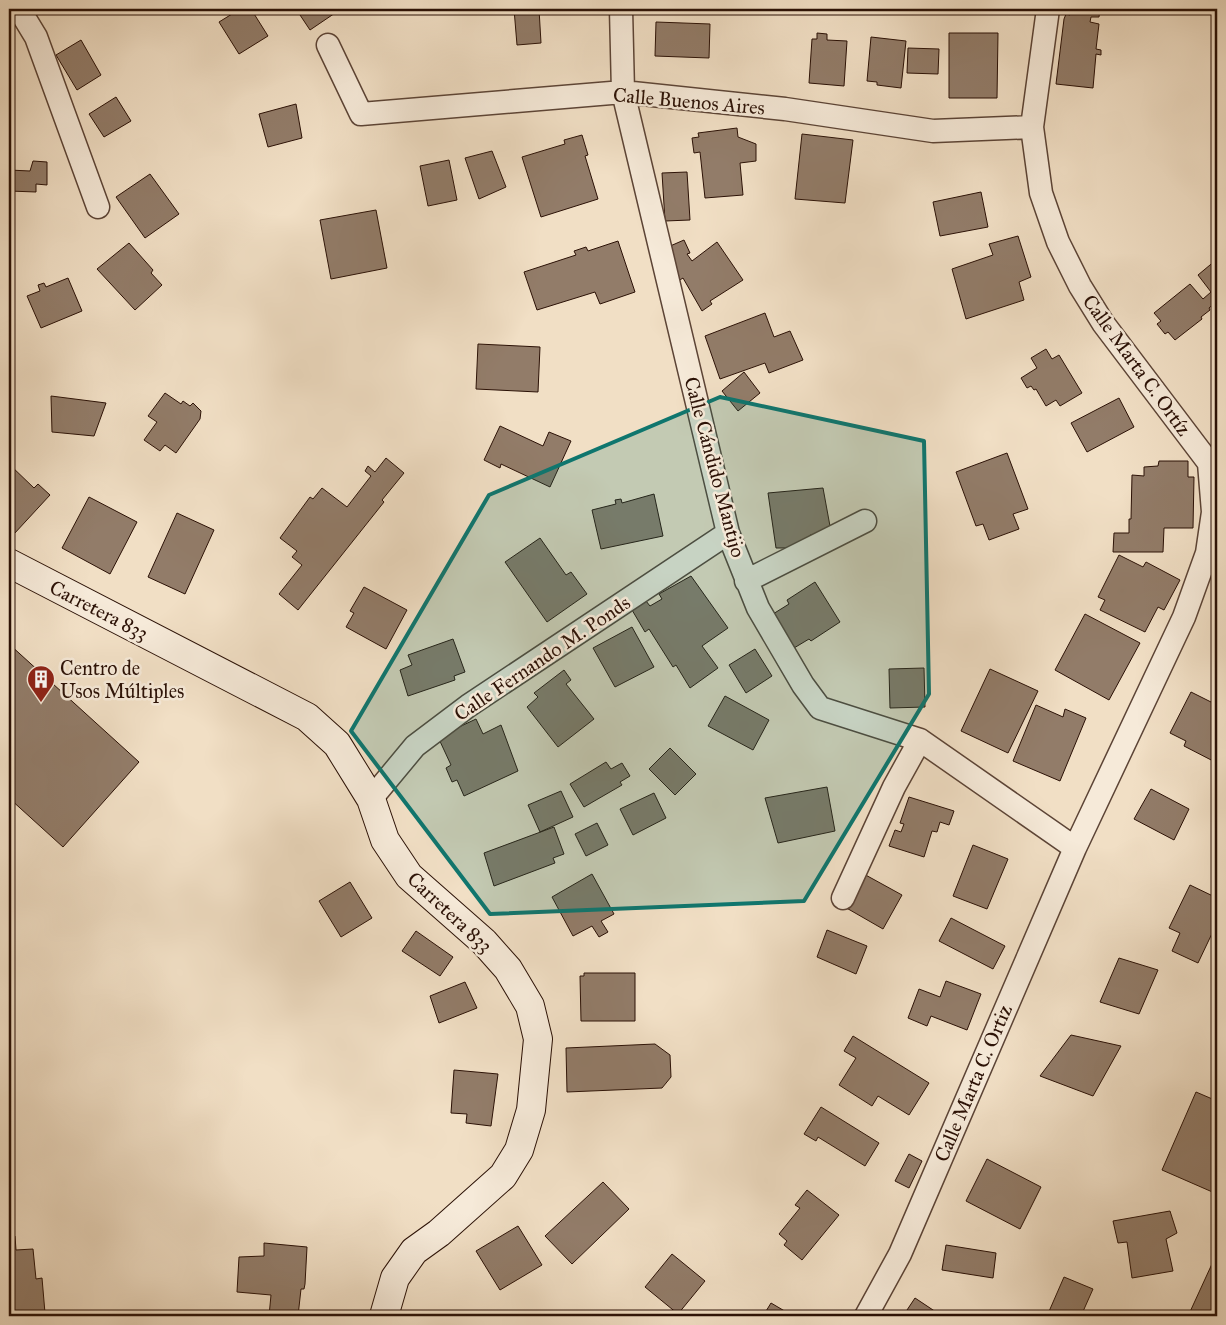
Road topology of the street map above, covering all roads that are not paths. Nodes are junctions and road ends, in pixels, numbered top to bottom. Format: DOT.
graph roads {
  1 [pos="19,9"];
  2 [pos="621,9"];
  3 [pos="1048,9"];
  4 [pos="328,45"];
  5 [pos="623,92"];
  6 [pos="1032,127"];
  7 [pos="98,207"];
  8 [pos="865,521"];
  9 [pos="728,534"];
  10 [pos="9,563"];
  11 [pos="746,581"];
  12 [pos="920,740"];
  13 [pos="371,799"];
  14 [pos="1075,848"];
  15 [pos="843,898"];
  16 [pos="384,1316"];
  17 [pos="866,1316"];
  1 -- 7 [label="street"];
  2 -- 5 [label="street, Calle Cándido Mantijo"];
  3 -- 6 [label="street"];
  4 -- 5 [label="street, Calle Buenos Aires"];
  5 -- 6 [label="street, Calle Buenos Aires"];
  5 -- 9 [label="street, Calle Cándido Mantijo"];
  6 -- 14 [label="street, Calle Marta C. Ortíz"];
  8 -- 11 [label="street"];
  9 -- 11 [label="street, Calle Cándido Mantijo"];
  9 -- 13 [label="street, Calle Fernando M. Ponds"];
  10 -- 13 [label="street, Carretera 833"];
  11 -- 12 [label="street, Calle Cándido Mantijo"];
  12 -- 14 [label="street, Calle Cándido Mantijo"];
  12 -- 15 [label="street"];
  13 -- 16 [label="street, Carretera 833"];
  14 -- 17 [label="street, Calle Marta C. Ortiz"];
}
